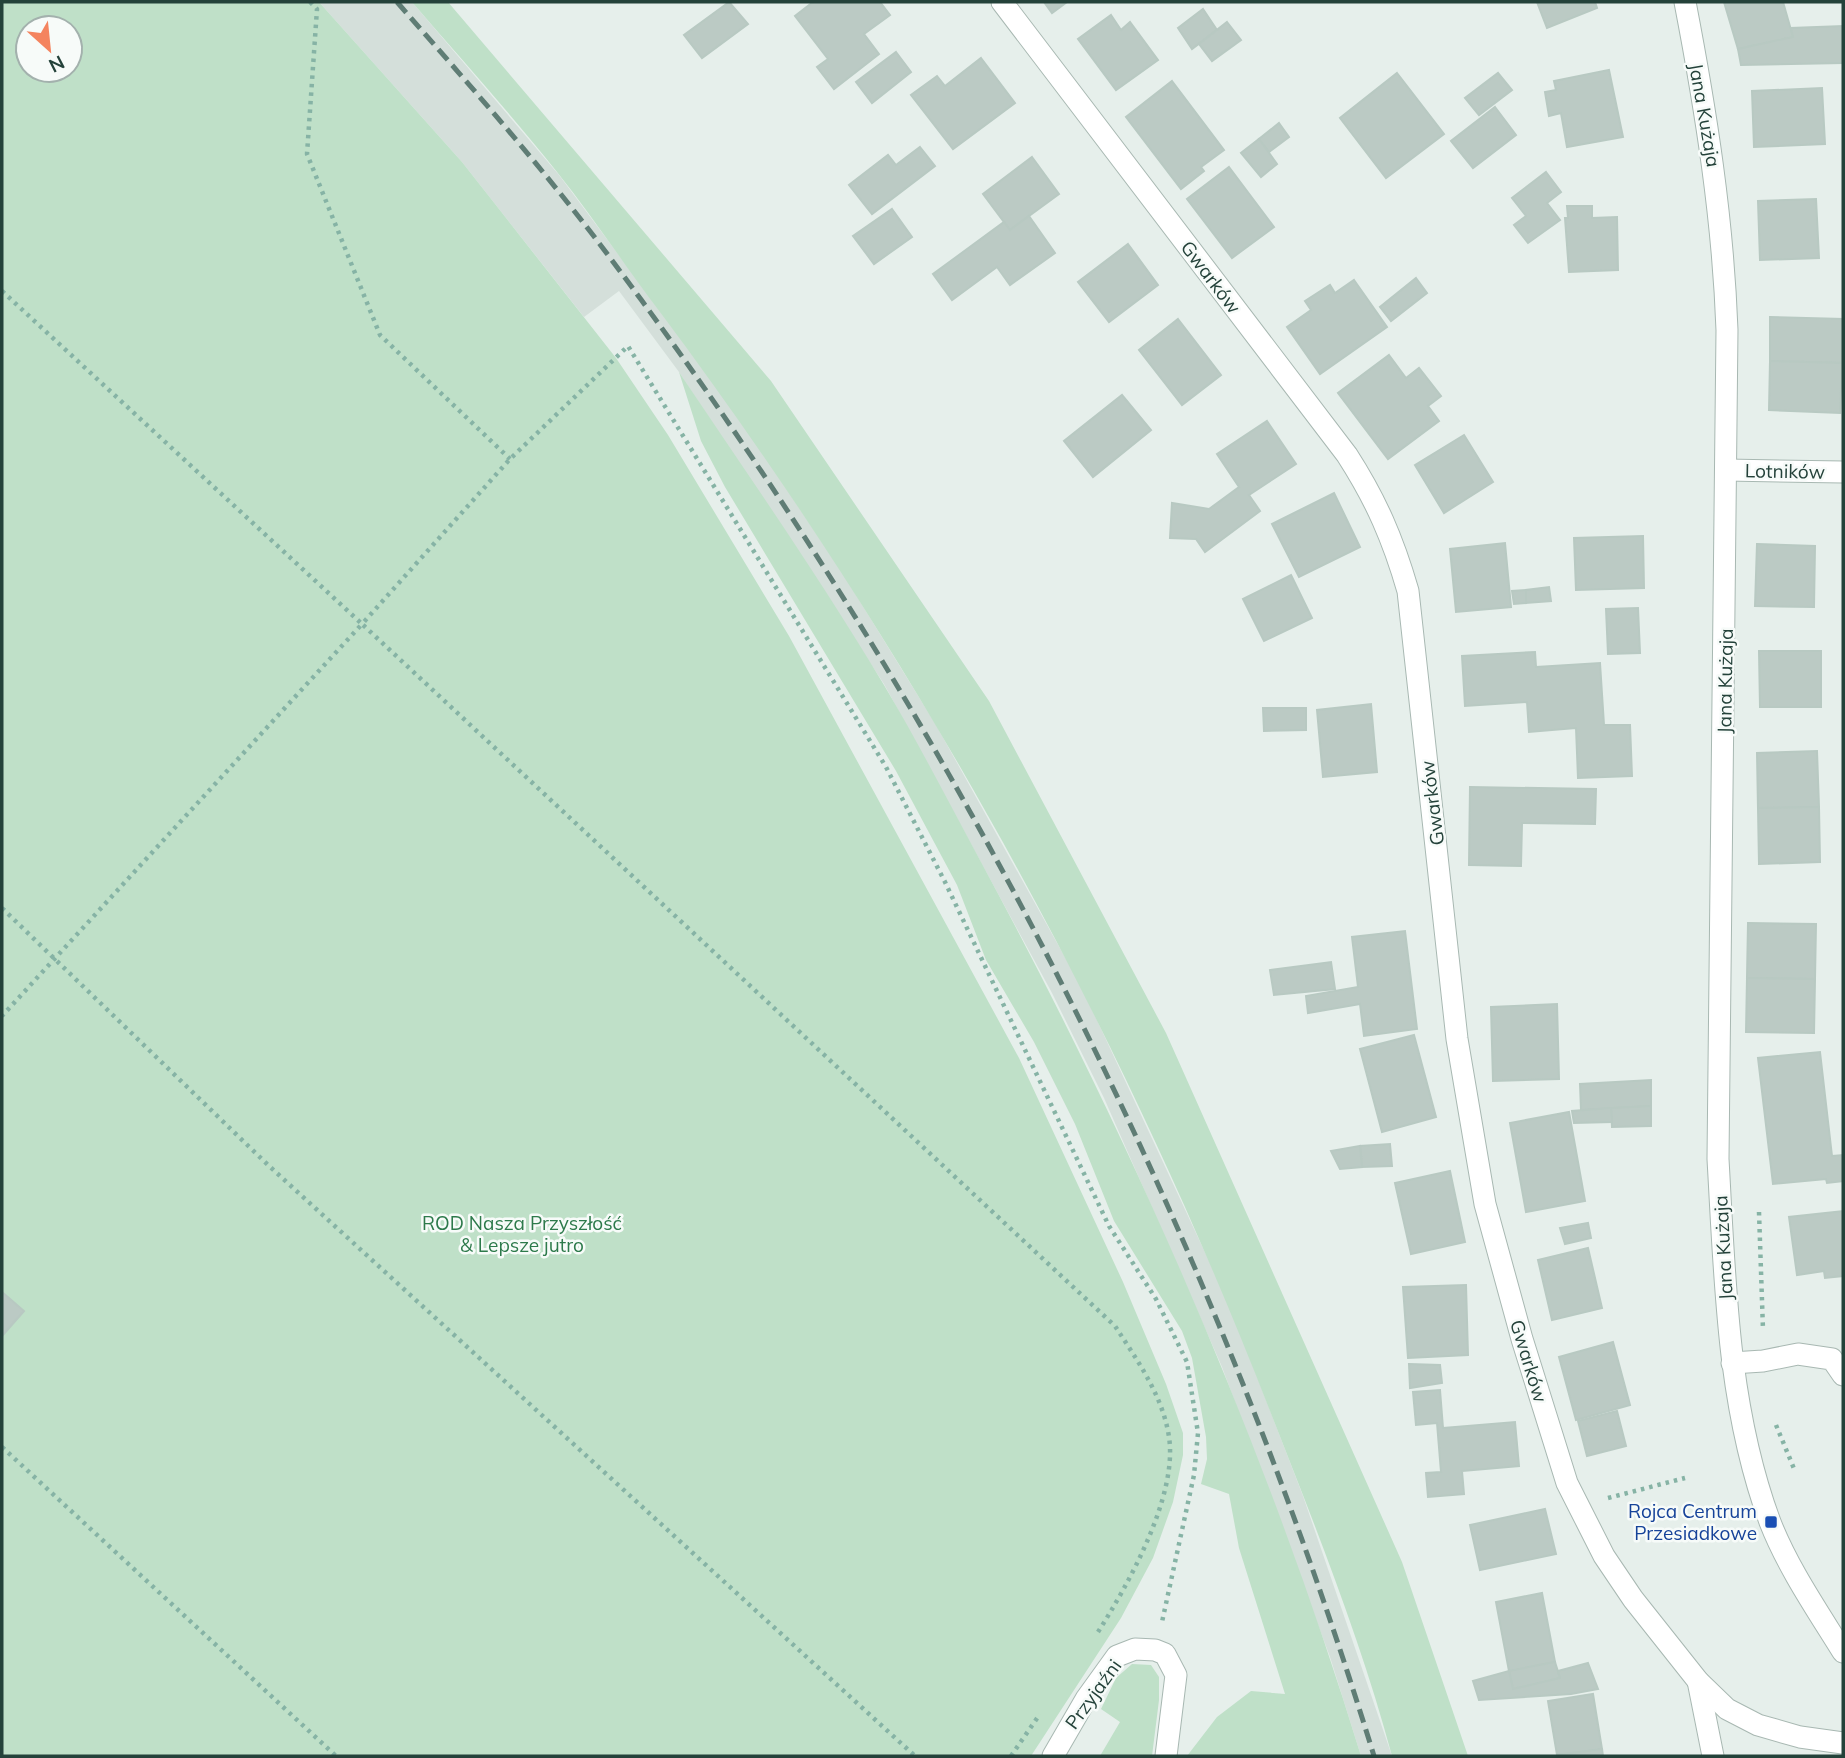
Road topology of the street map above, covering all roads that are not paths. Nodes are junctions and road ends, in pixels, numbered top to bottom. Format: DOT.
graph roads {
  1 [pos="1002,2"];
  2 [pos="1685,2"];
  3 [pos="1726,470"];
  4 [pos="1843,472"];
  5 [pos="1732,1363"];
  6 [pos="1843,1375"];
  7 [pos="1843,1652"];
  8 [pos="1698,1681"];
  9 [pos="1843,1743"];
  10 [pos="1054,1756"];
  11 [pos="1166,1756"];
  12 [pos="1713,1756"];
  1 -- 8 [label="street, Gwarków"];
  2 -- 3 [label="street, Jana Kużaja"];
  3 -- 4 [label="street, Lotników"];
  3 -- 5 [label="street, Jana Kużaja"];
  5 -- 6 [label="street"];
  5 -- 7 [label="street, Jana Kużaja"];
  8 -- 9 [label="street, Gwarków"];
  8 -- 12 [label="street, Gwarków"];
  10 -- 11 [label="street, Przyjaźni"];
}
